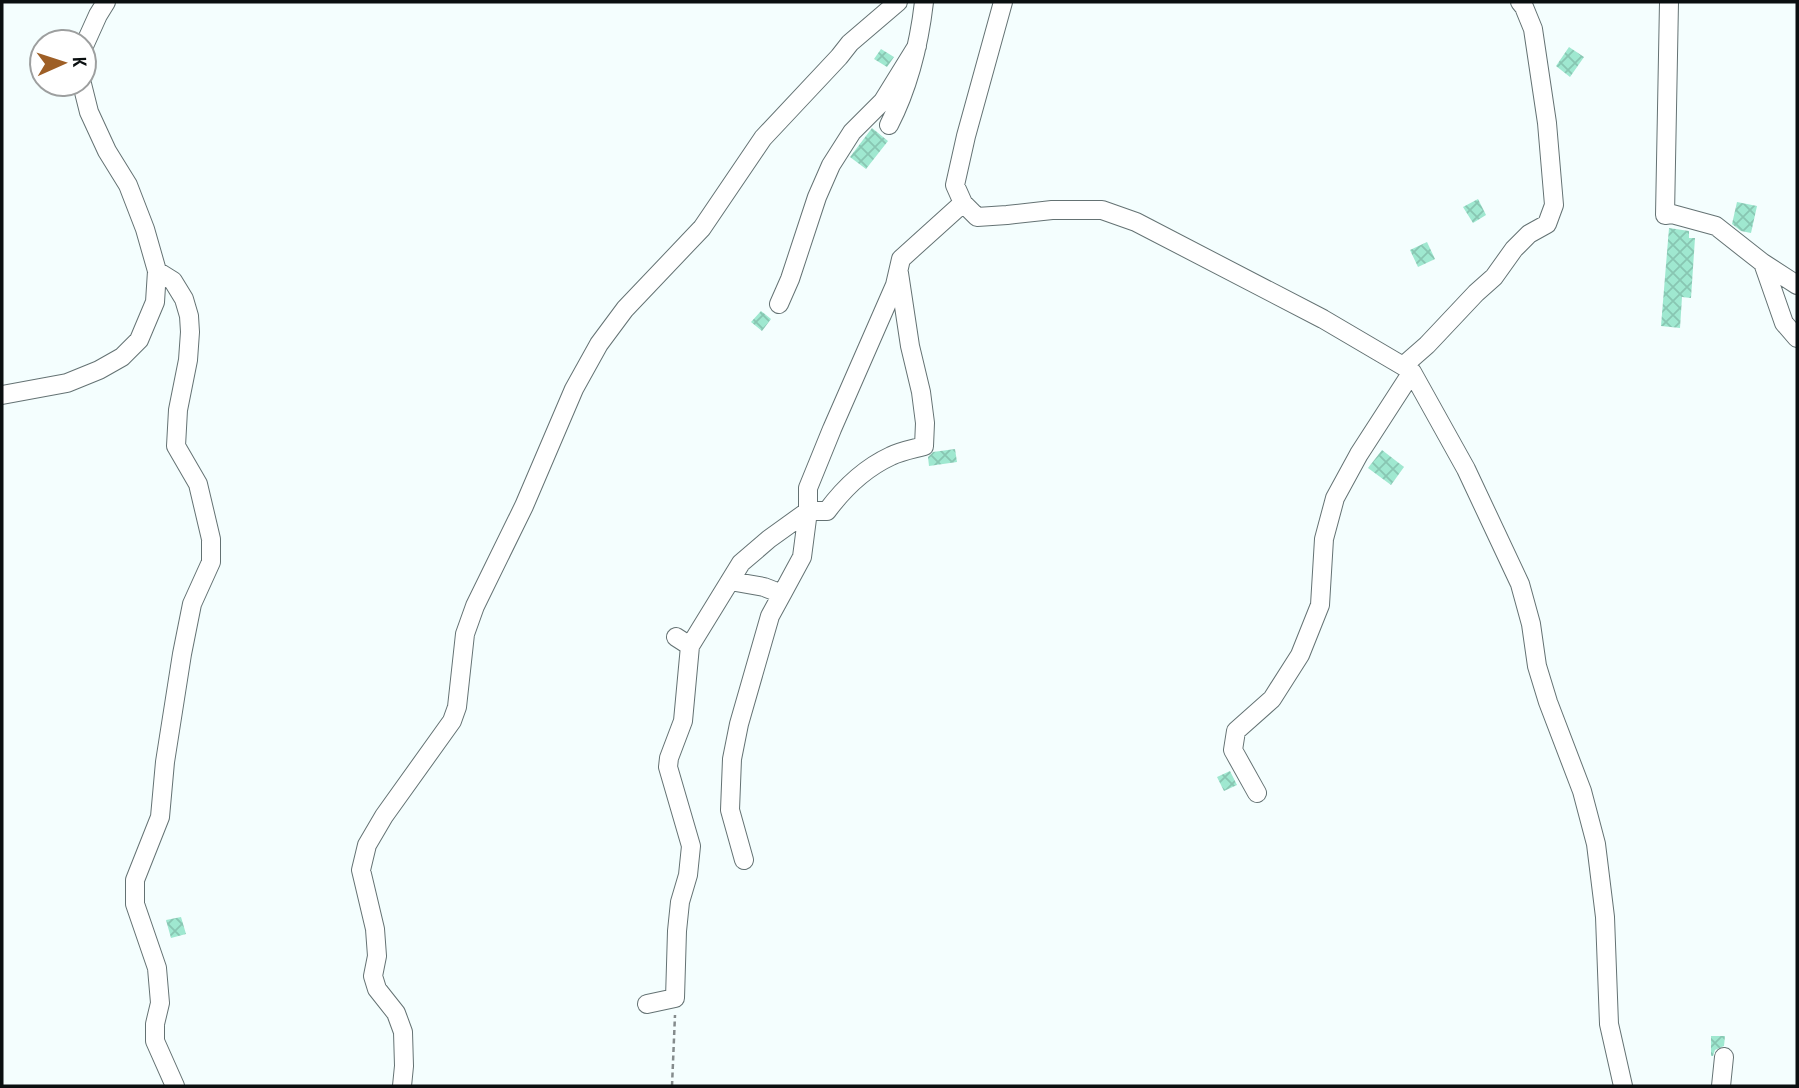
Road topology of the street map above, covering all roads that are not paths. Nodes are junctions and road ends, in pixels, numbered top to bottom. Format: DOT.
graph roads {
  1 [pos="106,2"];
  2 [pos="898,2"];
  3 [pos="925,2"];
  4 [pos="1003,2"];
  5 [pos="1520,2"];
  6 [pos="1669,2"];
  7 [pos="92,28"];
  8 [pos="917,46"];
  9 [pos="86,98"];
  10 [pos="889,125"];
  11 [pos="963,202"];
  12 [pos="1763,263"];
  13 [pos="899,270"];
  14 [pos="157,271"];
  15 [pos="1797,285"];
  16 [pos="779,304"];
  17 [pos="1797,338"];
  18 [pos="1407,369"];
  19 [pos="2,396"];
  20 [pos="808,511"];
  21 [pos="730,581"];
  22 [pos="782,594"];
  23 [pos="1257,793"];
  24 [pos="744,860"];
  25 [pos="647,1004"];
  26 [pos="1724,1057"];
  27 [pos="175,1086"];
  28 [pos="402,1086"];
  29 [pos="1623,1086"];
  30 [pos="1721,1086"];
  1 -- 7 [label="street"];
  2 -- 28 [label="street"];
  3 -- 8 [label="street"];
  4 -- 11 [label="street"];
  5 -- 18 [label="street"];
  6 -- 12 [label="street"];
  8 -- 10 [label="street"];
  8 -- 16 [label="street"];
  9 -- 14 [label="street"];
  11 -- 13 [label="street"];
  11 -- 18 [label="street"];
  12 -- 15 [label="street"];
  12 -- 17 [label="street"];
  13 -- 20 [label="street"];
  13 -- 20 [label="street"];
  14 -- 19 [label="street"];
  14 -- 27 [label="street"];
  18 -- 23 [label="street"];
  18 -- 29 [label="street"];
  20 -- 21 [label="street"];
  20 -- 22 [label="street"];
  21 -- 22 [label="street"];
  21 -- 25 [label="street"];
  22 -- 24 [label="street"];
  26 -- 30 [label="street"];
}
